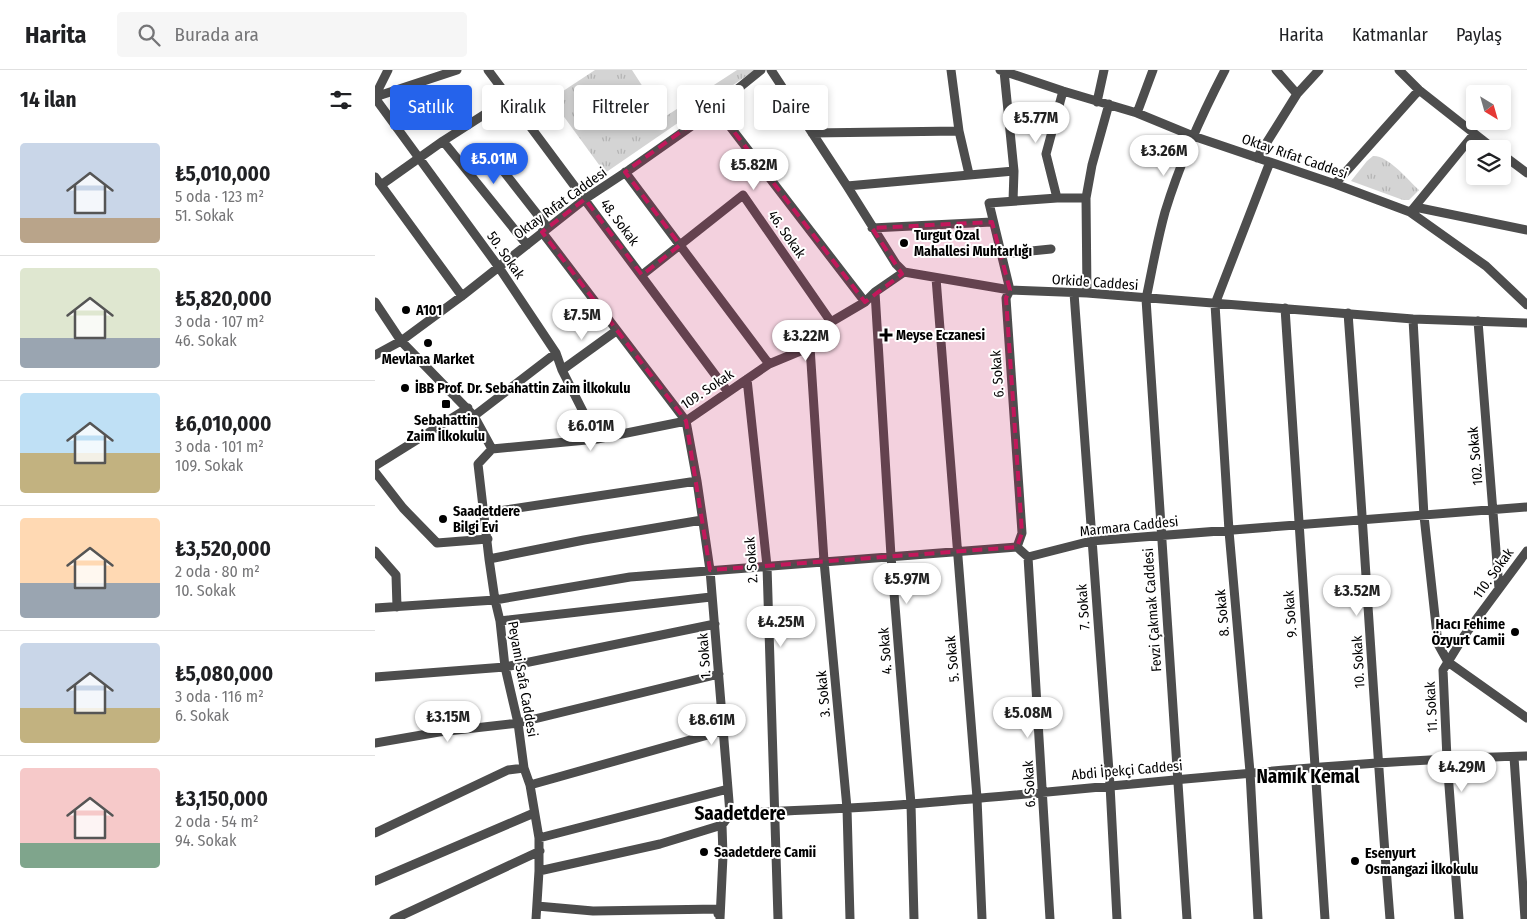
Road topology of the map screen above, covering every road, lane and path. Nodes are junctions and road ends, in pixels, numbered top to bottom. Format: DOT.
graph roads {
  1 [pos="388,70"];
  2 [pos="457,70"];
  3 [pos="488,70"];
  4 [pos="761,70"];
  5 [pos="771,70"];
  6 [pos="951,70"];
  7 [pos="1002,70"];
  8 [pos="1104,70"];
  9 [pos="1153,70"];
  10 [pos="1225,70"];
  11 [pos="1276,70"];
  12 [pos="1319,70"];
  13 [pos="1399,70"];
  14 [pos="1024,74"];
  15 [pos="500,85"];
  16 [pos="742,85"];
  17 [pos="1419,90"];
  18 [pos="1063,91"];
  19 [pos="1297,94"];
  20 [pos="375,97"];
  21 [pos="1097,102"];
  22 [pos="1109,104"];
  23 [pos="1137,113"];
  24 [pos="482,116"];
  25 [pos="534,130"];
  26 [pos="686,130"];
  27 [pos="733,130"];
  28 [pos="959,131"];
  29 [pos="812,133"];
  30 [pos="1474,134"];
  31 [pos="1193,136"];
  32 [pos="1482,140"];
  33 [pos="443,141"];
  34 [pos="419,158"];
  35 [pos="1257,158"];
  36 [pos="1511,161"];
  37 [pos="1270,162"];
  38 [pos="501,168"];
  39 [pos="1014,171"];
  40 [pos="625,172"];
  41 [pos="1527,173"];
  42 [pos="969,174"];
  43 [pos="375,177"];
  44 [pos="1335,184"];
  45 [pos="381,186"];
  46 [pos="847,186"];
  47 [pos="1057,198"];
  48 [pos="1086,198"];
  49 [pos="585,199"];
  50 [pos="1013,201"];
  51 [pos="1413,209"];
  52 [pos="992,222"];
  53 [pos="872,228"];
  54 [pos="545,230"];
  55 [pos="1527,230"];
  56 [pos="527,244"];
  57 [pos="680,245"];
  58 [pos="1051,249"];
  59 [pos="1002,254"];
  60 [pos="498,266"];
  61 [pos="904,272"];
  62 [pos="641,275"];
  63 [pos="936,278"];
  64 [pos="1010,290"];
  65 [pos="875,292"];
  66 [pos="1075,293"];
  67 [pos="1087,294"];
  68 [pos="462,296"];
  69 [pos="1146,299"];
  70 [pos="375,302"];
  71 [pos="865,302"];
  72 [pos="1215,304"];
  73 [pos="1527,305"];
  74 [pos="1285,308"];
  75 [pos="1348,313"];
  76 [pos="1413,318"];
  77 [pos="1478,321"];
  78 [pos="831,322"];
  79 [pos="1527,323"];
  80 [pos="616,331"];
  81 [pos="401,341"];
  82 [pos="810,347"];
  83 [pos="556,353"];
  84 [pos="375,356"];
  85 [pos="769,364"];
  86 [pos="562,370"];
  87 [pos="747,379"];
  88 [pos="728,392"];
  89 [pos="468,408"];
  90 [pos="474,416"];
  91 [pos="686,421"];
  92 [pos="597,439"];
  93 [pos="492,449"];
  94 [pos="375,466"];
  95 [pos="375,472"];
  96 [pos="697,481"];
  97 [pos="1527,507"];
  98 [pos="1493,510"];
  99 [pos="485,513"];
  100 [pos="1424,516"];
  101 [pos="702,520"];
  102 [pos="1363,521"];
  103 [pos="1298,526"];
  104 [pos="1229,531"];
  105 [pos="1161,536"];
  106 [pos="488,539"];
  107 [pos="1091,541"];
  108 [pos="1017,547"];
  109 [pos="375,551"];
  110 [pos="957,551"];
  111 [pos="1527,551"];
  112 [pos="891,556"];
  113 [pos="1028,557"];
  114 [pos="489,558"];
  115 [pos="824,561"];
  116 [pos="767,566"];
  117 [pos="710,570"];
  118 [pos="1499,589"];
  119 [pos="711,597"];
  120 [pos="495,600"];
  121 [pos="397,607"];
  122 [pos="375,608"];
  123 [pos="500,621"];
  124 [pos="715,624"];
  125 [pos="1448,662"];
  126 [pos="505,667"];
  127 [pos="719,674"];
  128 [pos="375,677"];
  129 [pos="1527,718"];
  130 [pos="517,723"];
  131 [pos="722,731"];
  132 [pos="375,743"];
  133 [pos="1514,756"];
  134 [pos="1527,756"];
  135 [pos="1447,759"];
  136 [pos="1378,764"];
  137 [pos="524,768"];
  138 [pos="1315,768"];
  139 [pos="1250,772"];
  140 [pos="1177,779"];
  141 [pos="530,785"];
  142 [pos="1110,785"];
  143 [pos="728,789"];
  144 [pos="1044,792"];
  145 [pos="977,798"];
  146 [pos="911,804"];
  147 [pos="847,808"];
  148 [pos="775,811"];
  149 [pos="534,813"];
  150 [pos="730,814"];
  151 [pos="723,825"];
  152 [pos="375,833"];
  153 [pos="539,838"];
  154 [pos="540,850"];
  155 [pos="539,872"];
  156 [pos="375,881"];
  157 [pos="537,906"];
  158 [pos="719,909"];
  159 [pos="593,915"];
  160 [pos="650,915"];
  161 [pos="394,919"];
  162 [pos="536,919"];
  163 [pos="718,919"];
  164 [pos="778,919"];
  165 [pos="849,919"];
  166 [pos="914,919"];
  167 [pos="982,919"];
  168 [pos="1050,919"];
  169 [pos="1117,919"];
  170 [pos="1187,919"];
  171 [pos="1258,919"];
  172 [pos="1325,919"];
  173 [pos="1389,919"];
  174 [pos="1459,919"];
  175 [pos="1525,919"];
  1 -- 20 [label="street"];
  2 -- 20 [label="street"];
  3 -- 15 [label="street, 48. Sokak"];
  4 -- 16 [label="street, Oktay Rıfat Caddesi"];
  5 -- 29 [label="street"];
  6 -- 28 [label="street"];
  7 -- 14 [label="street, Oktay Rıfat Caddesi"];
  7 -- 39 [label="street"];
  8 -- 21 [label="street"];
  9 -- 23 [label="street"];
  10 -- 31 [label="street, Fevzi Çakmak Caddesi"];
  11 -- 19 [label="street"];
  12 -- 19 [label="street"];
  13 -- 17 [label="street"];
  14 -- 18 [label="street, Oktay Rıfat Caddesi"];
  17 -- 30 [label="street"];
  17 -- 44 [label="street"];
  18 -- 21 [label="street, Oktay Rıfat Caddesi"];
  18 -- 47 [label="street"];
  19 -- 35 [label="street"];
  20 -- 34 [label="street, 50. Sokak"];
  21 -- 22 [label="street, Oktay Rıfat Caddesi"];
  22 -- 23 [label="street, Oktay Rıfat Caddesi"];
  22 -- 48 [label="street"];
  23 -- 31 [label="street, Oktay Rıfat Caddesi"];
  24 -- 33 [label="street"];
  25 -- 49 [label="street, 48. Sokak"];
  26 -- 40 [label="street, Oktay Rıfat Caddesi"];
  27 -- 71 [label="street"];
  28 -- 29 [label="street"];
  28 -- 42 [label="street"];
  29 -- 46 [label="street"];
  30 -- 32 [label="street"];
  30 -- 51 [label="street"];
  31 -- 35 [label="street, Oktay Rıfat Caddesi"];
  31 -- 69 [label="street, Fevzi Çakmak Caddesi"];
  33 -- 34 [label="street"];
  33 -- 56 [label="street"];
  34 -- 45 [label="street"];
  34 -- 60 [label="street, 50. Sokak"];
  35 -- 37 [label="street, Oktay Rıfat Caddesi"];
  36 -- 41 [label="street"];
  37 -- 44 [label="street, Oktay Rıfat Caddesi"];
  37 -- 72 [label="street"];
  38 -- 54 [label="street"];
  39 -- 42 [label="street"];
  39 -- 50 [label="street"];
  40 -- 49 [label="street, Oktay Rıfat Caddesi"];
  40 -- 57 [label="street"];
  42 -- 46 [label="street"];
  43 -- 45 [label="street"];
  44 -- 51 [label="street, Oktay Rıfat Caddesi"];
  45 -- 68 [label="street"];
  46 -- 53 [label="street"];
  47 -- 48 [label="street"];
  47 -- 50 [label="street"];
  48 -- 67 [label="street"];
  49 -- 54 [label="street, Oktay Rıfat Caddesi"];
  49 -- 62 [label="street, 48. Sokak"];
  50 -- 52 [label="street, 6. Sokak"];
  51 -- 55 [label="street"];
  51 -- 73 [label="street, Oktay Rıfat Caddesi"];
  52 -- 53 [label="street"];
  52 -- 59 [label="street, 6. Sokak"];
  53 -- 61 [label="street"];
  54 -- 56 [label="street, Oktay Rıfat Caddesi"];
  54 -- 80 [label="street"];
  56 -- 60 [label="street, Oktay Rıfat Caddesi"];
  57 -- 62 [label="street, 46. Sokak"];
  57 -- 78 [label="street, 46. Sokak"];
  57 -- 85 [label="street"];
  58 -- 59 [label="street"];
  59 -- 64 [label="street, 6. Sokak"];
  60 -- 68 [label="street, Oktay Rıfat Caddesi"];
  60 -- 83 [label="street, 50. Sokak"];
  61 -- 63 [label="street, Orkide Caddesi"];
  61 -- 65 [label="street, 109. Sokak"];
  62 -- 88 [label="street, 48. Sokak"];
  63 -- 64 [label="street, Orkide Caddesi"];
  63 -- 110 [label="street, 5. Sokak"];
  64 -- 66 [label="street, Orkide Caddesi"];
  64 -- 108 [label="street, 6. Sokak"];
  65 -- 71 [label="street, 109. Sokak"];
  65 -- 112 [label="street, 4. Sokak"];
  66 -- 67 [label="street, Orkide Caddesi"];
  66 -- 107 [label="street, 7. Sokak"];
  67 -- 69 [label="street, Orkide Caddesi"];
  68 -- 81 [label="street, Oktay Rıfat Caddesi"];
  69 -- 72 [label="street, Orkide Caddesi"];
  69 -- 105 [label="street, Fevzi Çakmak Caddesi"];
  70 -- 81 [label="street"];
  71 -- 78 [label="street, 109. Sokak"];
  72 -- 74 [label="street, Orkide Caddesi"];
  72 -- 104 [label="street, 8. Sokak"];
  74 -- 75 [label="street, Orkide Caddesi"];
  74 -- 103 [label="street, 9. Sokak"];
  75 -- 76 [label="street, Orkide Caddesi"];
  75 -- 102 [label="street, 10. Sokak"];
  76 -- 77 [label="street, Orkide Caddesi"];
  76 -- 100 [label="street"];
  77 -- 79 [label="street, Orkide Caddesi"];
  77 -- 98 [label="street, 102. Sokak"];
  78 -- 82 [label="street, 109. Sokak"];
  80 -- 86 [label="street"];
  80 -- 91 [label="street"];
  81 -- 84 [label="street, Oktay Rıfat Caddesi"];
  81 -- 89 [label="street"];
  82 -- 85 [label="street, 109. Sokak"];
  82 -- 115 [label="street, 3. Sokak"];
  83 -- 86 [label="street, 50. Sokak"];
  83 -- 90 [label="street"];
  85 -- 87 [label="street, 109. Sokak"];
  86 -- 92 [label="street, 50. Sokak"];
  87 -- 88 [label="street, 109. Sokak"];
  87 -- 116 [label="street, 2. Sokak"];
  88 -- 91 [label="street, 109. Sokak"];
  89 -- 90 [label="street"];
  89 -- 94 [label="street"];
  90 -- 93 [label="street"];
  91 -- 92 [label="street, 109. Sokak"];
  91 -- 96 [label="street, 1. Sokak"];
  92 -- 93 [label="street, 109. Sokak"];
  93 -- 99 [label="street, Peyami Safa Caddesi"];
  95 -- 106 [label="street"];
  96 -- 99 [label="street"];
  96 -- 101 [label="street, 1. Sokak"];
  97 -- 98 [label="street, Marmara Caddesi"];
  98 -- 100 [label="street, Marmara Caddesi"];
  98 -- 118 [label="street, 102. Sokak"];
  99 -- 106 [label="street, Peyami Safa Caddesi"];
  100 -- 102 [label="street, Marmara Caddesi"];
  100 -- 125 [label="street"];
  101 -- 114 [label="street"];
  101 -- 117 [label="street, 1. Sokak"];
  102 -- 103 [label="street, Marmara Caddesi"];
  102 -- 136 [label="street, 10. Sokak"];
  103 -- 104 [label="street, Marmara Caddesi"];
  103 -- 138 [label="street, 9. Sokak"];
  104 -- 105 [label="street, Marmara Caddesi"];
  104 -- 139 [label="street, 8. Sokak"];
  105 -- 107 [label="street, Marmara Caddesi"];
  105 -- 140 [label="street, Fevzi Çakmak Caddesi"];
  106 -- 114 [label="street, Peyami Safa Caddesi"];
  107 -- 113 [label="street, Marmara Caddesi"];
  107 -- 142 [label="street, 7. Sokak"];
  108 -- 110 [label="street"];
  108 -- 113 [label="street"];
  109 -- 121 [label="street"];
  110 -- 112 [label="street"];
  110 -- 145 [label="street, 5. Sokak"];
  111 -- 118 [label="street, 110. Sokak"];
  112 -- 115 [label="street"];
  112 -- 146 [label="street, 4. Sokak"];
  113 -- 144 [label="street, 6. Sokak"];
  114 -- 120 [label="street, Peyami Safa Caddesi"];
  115 -- 116 [label="street"];
  115 -- 147 [label="street, 3. Sokak"];
  116 -- 117 [label="street"];
  116 -- 148 [label="street, 2. Sokak"];
  117 -- 119 [label="street, 1. Sokak"];
  117 -- 120 [label="street"];
  118 -- 125 [label="street, 110. Sokak"];
  119 -- 123 [label="street"];
  119 -- 124 [label="street, 1. Sokak"];
  120 -- 121 [label="street"];
  120 -- 123 [label="street, Peyami Safa Caddesi"];
  121 -- 122 [label="street"];
  123 -- 126 [label="street, Peyami Safa Caddesi"];
  124 -- 126 [label="street"];
  124 -- 127 [label="street, 1. Sokak"];
  125 -- 129 [label="street"];
  125 -- 135 [label="street, 11. Sokak"];
  126 -- 128 [label="street"];
  126 -- 130 [label="street, Peyami Safa Caddesi"];
  127 -- 130 [label="street"];
  127 -- 131 [label="street, 1. Sokak"];
  130 -- 132 [label="street"];
  130 -- 137 [label="street, Peyami Safa Caddesi"];
  131 -- 141 [label="street"];
  131 -- 143 [label="street, 1. Sokak"];
  133 -- 134 [label="street, Abdi İpekçi Caddesi"];
  133 -- 135 [label="street, Abdi İpekçi Caddesi"];
  133 -- 175 [label="street"];
  135 -- 136 [label="street, Abdi İpekçi Caddesi"];
  135 -- 174 [label="street, 11. Sokak"];
  136 -- 138 [label="street, Abdi İpekçi Caddesi"];
  136 -- 173 [label="street, 10. Sokak"];
  137 -- 141 [label="street, Peyami Safa Caddesi"];
  137 -- 152 [label="street"];
  138 -- 139 [label="street, Abdi İpekçi Caddesi"];
  138 -- 172 [label="street, 9. Sokak"];
  139 -- 140 [label="street, Abdi İpekçi Caddesi"];
  139 -- 171 [label="street, 8. Sokak"];
  140 -- 142 [label="street, Abdi İpekçi Caddesi"];
  140 -- 170 [label="street, Fevzi Çakmak Caddesi"];
  141 -- 149 [label="street, Peyami Safa Caddesi"];
  142 -- 144 [label="street, Abdi İpekçi Caddesi"];
  142 -- 169 [label="street, 7. Sokak"];
  143 -- 150 [label="street, 1. Sokak"];
  143 -- 153 [label="street"];
  144 -- 145 [label="street, Abdi İpekçi Caddesi"];
  144 -- 168 [label="street, 6. Sokak"];
  145 -- 146 [label="street, Abdi İpekçi Caddesi"];
  145 -- 167 [label="street, 5. Sokak"];
  146 -- 147 [label="street, Abdi İpekçi Caddesi"];
  146 -- 166 [label="street, 4. Sokak"];
  147 -- 148 [label="street, Abdi İpekçi Caddesi"];
  147 -- 165 [label="street, 3. Sokak"];
  148 -- 150 [label="street, Abdi İpekçi Caddesi"];
  148 -- 164 [label="street, 2. Sokak"];
  149 -- 153 [label="street, Peyami Safa Caddesi"];
  149 -- 156 [label="street"];
  150 -- 151 [label="street"];
  151 -- 155 [label="street"];
  151 -- 158 [label="street"];
  153 -- 154 [label="street, Peyami Safa Caddesi"];
  154 -- 155 [label="street, Peyami Safa Caddesi"];
  154 -- 161 [label="street"];
  155 -- 157 [label="street, Peyami Safa Caddesi"];
  157 -- 159 [label="street"];
  157 -- 162 [label="street, Peyami Safa Caddesi"];
  158 -- 160 [label="street"];
  158 -- 163 [label="street"];
  159 -- 160 [label="street"];
}
